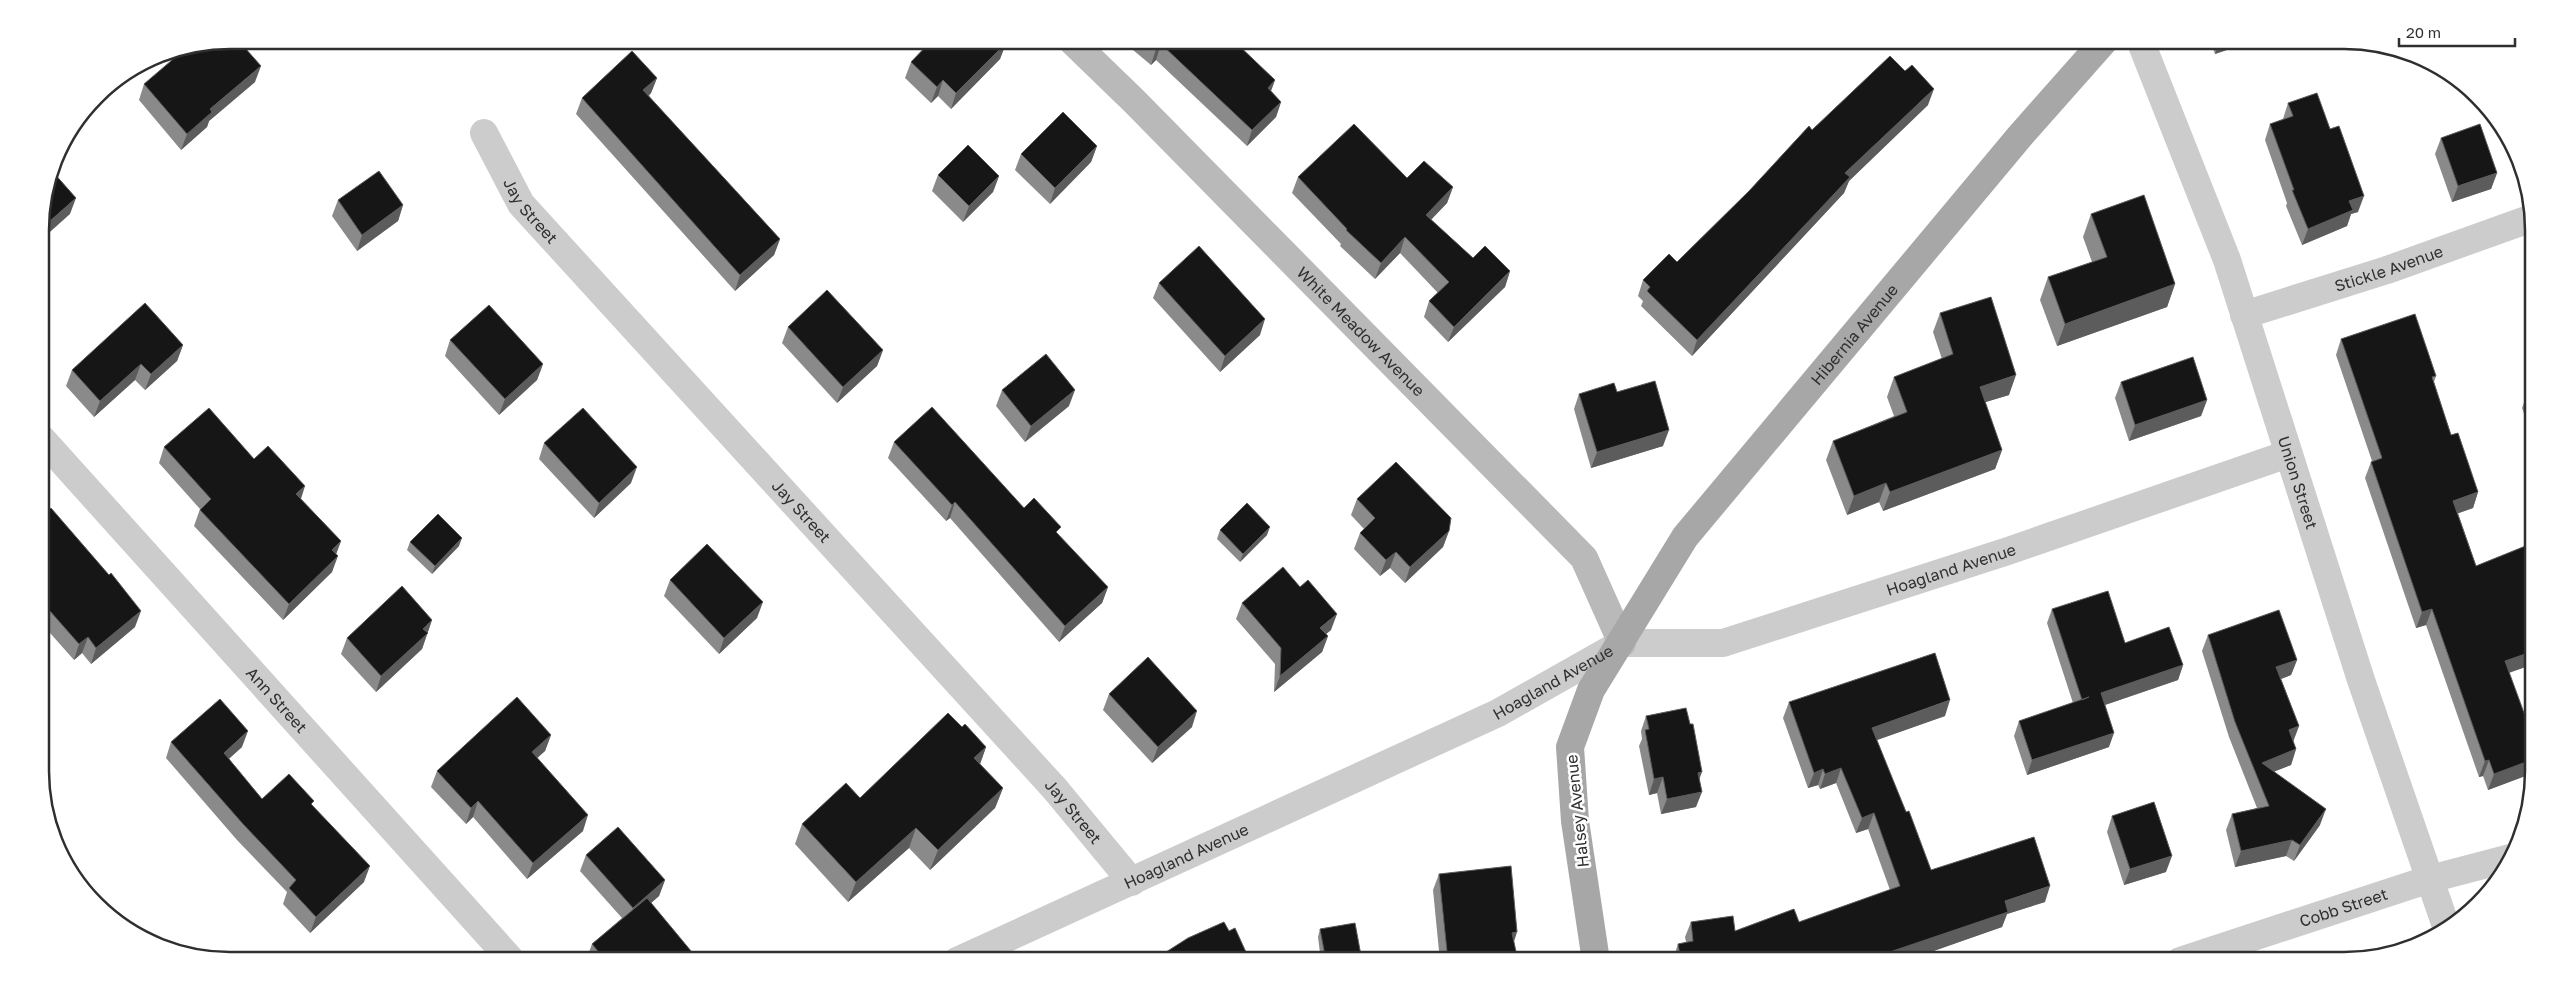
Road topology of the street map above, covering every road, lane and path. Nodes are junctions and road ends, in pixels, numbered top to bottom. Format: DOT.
graph roads {
  1 [pos="1080,49"];
  2 [pos="2097,49"];
  3 [pos="2144,49"];
  4 [pos="484,133"];
  5 [pos="2525,221"];
  6 [pos="2244,315"];
  7 [pos="49,448"];
  8 [pos="2288,454"];
  9 [pos="1622,642"];
  10 [pos="2502,860"];
  11 [pos="2430,880"];
  12 [pos="1132,882"];
  13 [pos="2445,922"];
  14 [pos="504,952"];
  15 [pos="977,952"];
  16 [pos="1595,952"];
  17 [pos="2208,952"];
  1 -- 9 [label="street, White Meadow Avenue"];
  2 -- 9 [label="main road, Hibernia Avenue"];
  3 -- 6 [label="street, Union Street"];
  4 -- 12 [label="street, Jay Street"];
  5 -- 6 [label="street, Stickle Avenue"];
  6 -- 8 [label="street, Union Street"];
  7 -- 14 [label="street, Ann Street"];
  8 -- 9 [label="street, Hoagland Avenue"];
  8 -- 11 [label="street, Union Street"];
  9 -- 12 [label="street, Hoagland Avenue"];
  9 -- 16 [label="main road, Halsey Avenue"];
  10 -- 11 [label="street, Cobb Street"];
  11 -- 13 [label="street, Union Street"];
  11 -- 17 [label="street, Cobb Street"];
  12 -- 15 [label="street, Hoagland Avenue"];
}
